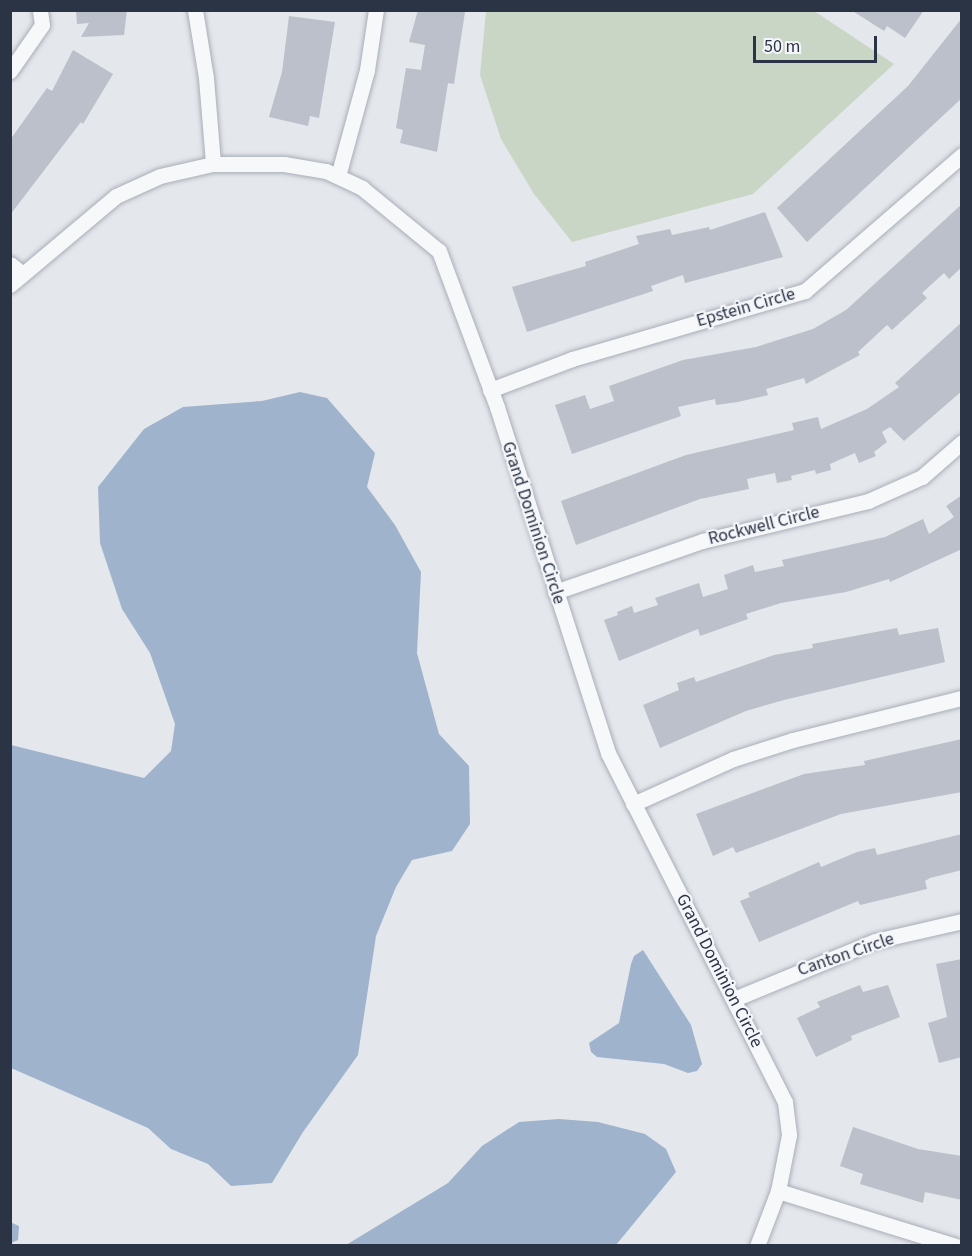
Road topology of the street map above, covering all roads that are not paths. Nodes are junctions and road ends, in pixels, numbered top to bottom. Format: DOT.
graph roads {
  1 [pos="40,10"];
  2 [pos="195,10"];
  3 [pos="376,10"];
  4 [pos="10,71"];
  5 [pos="962,155"];
  6 [pos="213,164"];
  7 [pos="338,176"];
  8 [pos="10,264"];
  9 [pos="23,274"];
  10 [pos="10,285"];
  11 [pos="490,390"];
  12 [pos="962,442"];
  13 [pos="555,592"];
  14 [pos="962,698"];
  15 [pos="633,804"];
  16 [pos="962,921"];
  17 [pos="734,999"];
  18 [pos="778,1191"];
  19 [pos="757,1245"];
  20 [pos="956,1245"];
  1 -- 4 [label="street"];
  2 -- 6 [label="street"];
  3 -- 7 [label="street"];
  5 -- 11 [label="street, Epstein Circle"];
  6 -- 7 [label="street, Grand Dominion Circle"];
  6 -- 9 [label="street, Grand Dominion Circle"];
  7 -- 11 [label="street, Grand Dominion Circle"];
  8 -- 9 [label="street"];
  9 -- 10 [label="street, Grand Dominion Circle"];
  11 -- 13 [label="street, Grand Dominion Circle"];
  12 -- 13 [label="street, Rockwell Circle"];
  13 -- 15 [label="street, Grand Dominion Circle"];
  14 -- 15 [label="street"];
  15 -- 17 [label="street, Grand Dominion Circle"];
  16 -- 17 [label="street, Canton Circle"];
  17 -- 18 [label="street, Grand Dominion Circle"];
  18 -- 19 [label="street, Grand Dominion Circle"];
  18 -- 20 [label="street"];
}
